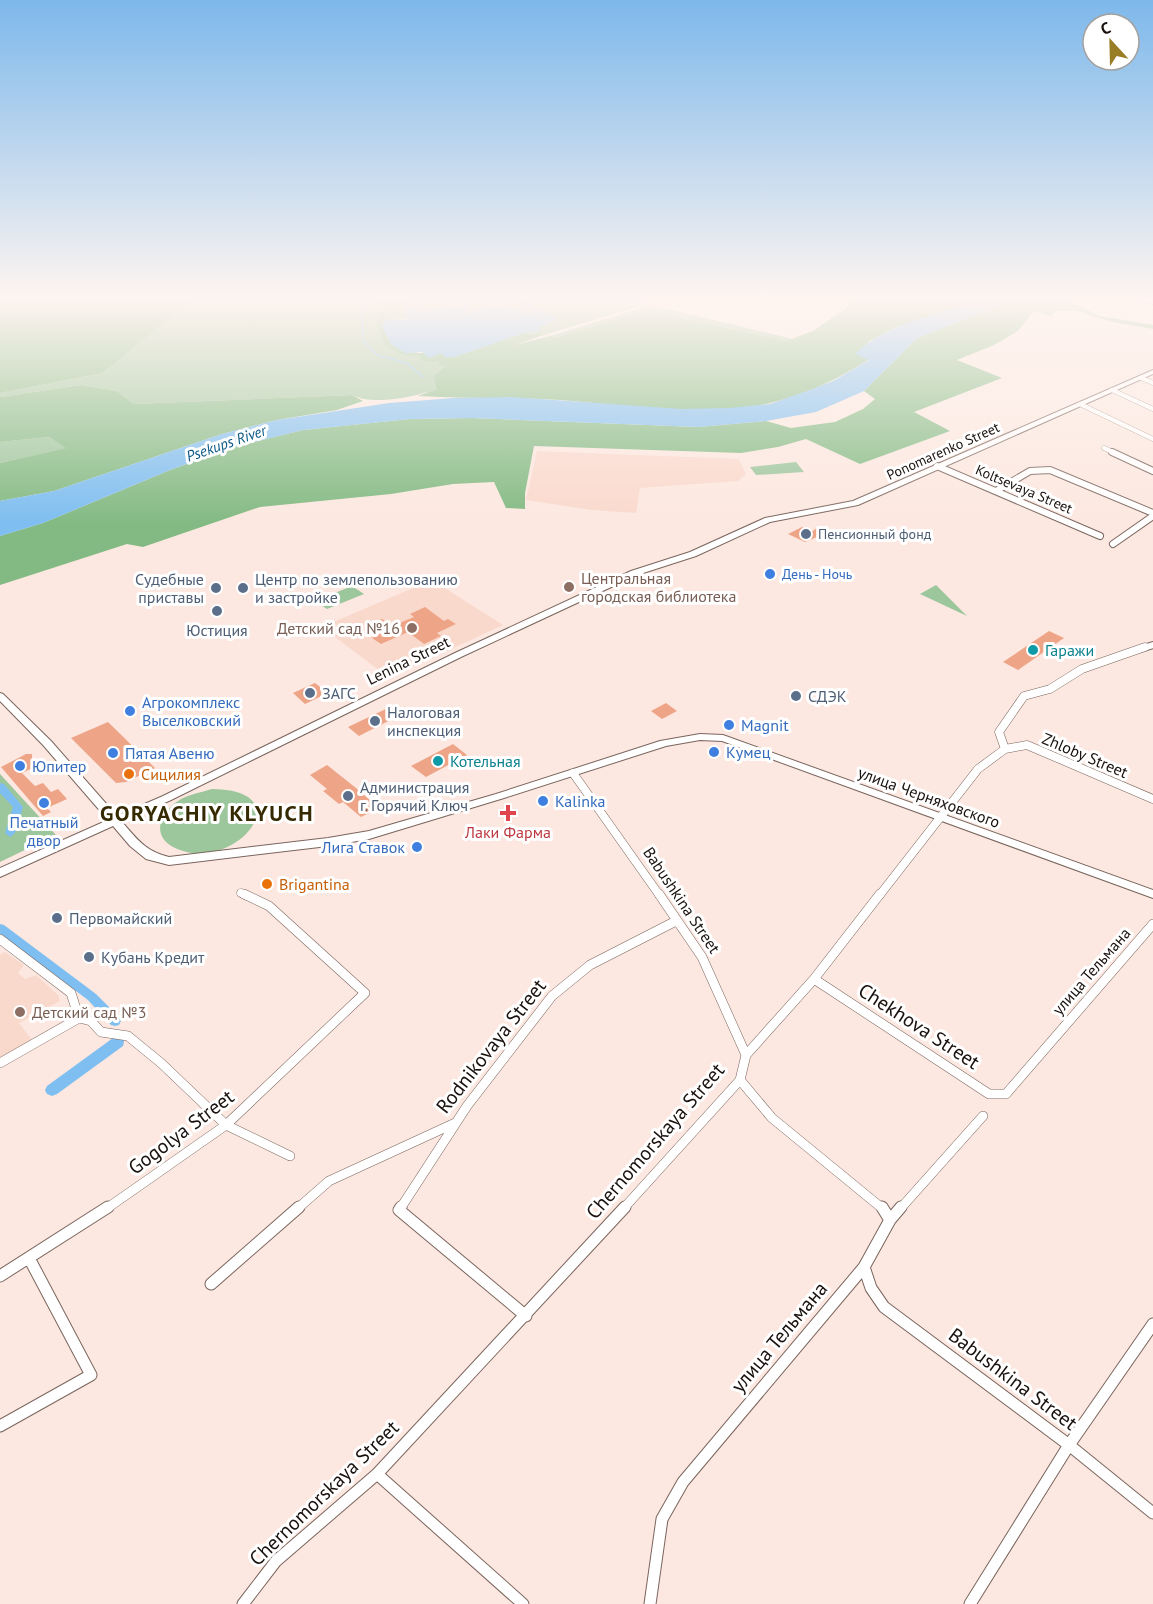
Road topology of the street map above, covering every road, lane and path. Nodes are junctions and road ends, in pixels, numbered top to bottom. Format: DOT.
graph roads {
  1 [pos="1151,373"];
  2 [pos="1141,378"];
  3 [pos="1153,383"];
  4 [pos="1112,390"];
  5 [pos="1080,404"];
  6 [pos="1153,409"];
  7 [pos="1153,439"];
  8 [pos="1104,448"];
  9 [pos="937,466"];
  10 [pos="1153,471"];
  11 [pos="996,491"];
  12 [pos="841,507"];
  13 [pos="1153,515"];
  14 [pos="1100,536"];
  15 [pos="1113,544"];
  16 [pos="1153,645"];
  17 [pos="0,696"];
  18 [pos="1005,749"];
  19 [pos="573,773"];
  20 [pos="1153,799"];
  21 [pos="943,817"];
  22 [pos="114,821"];
  23 [pos="0,873"];
  24 [pos="241,893"];
  25 [pos="1153,894"];
  26 [pos="676,921"];
  27 [pos="1153,924"];
  28 [pos="0,939"];
  29 [pos="814,979"];
  30 [pos="79,1018"];
  31 [pos="746,1054"];
  32 [pos="0,1063"];
  33 [pos="740,1080"];
  34 [pos="1006,1094"];
  35 [pos="984,1116"];
  36 [pos="457,1122"];
  37 [pos="226,1125"];
  38 [pos="290,1156"];
  39 [pos="890,1220"];
  40 [pos="29,1257"];
  41 [pos="864,1267"];
  42 [pos="0,1276"];
  43 [pos="212,1284"];
  44 [pos="526,1316"];
  45 [pos="1153,1324"];
  46 [pos="0,1426"];
  47 [pos="1069,1445"];
  48 [pos="377,1474"];
  49 [pos="1153,1513"];
  50 [pos="243,1604"];
  51 [pos="524,1604"];
  52 [pos="650,1604"];
  53 [pos="970,1604"];
  1 -- 2 [label="street, Ponomarenko Street"];
  2 -- 3 [label="street"];
  2 -- 4 [label="street, Ponomarenko Street"];
  4 -- 5 [label="street, Ponomarenko Street"];
  4 -- 6 [label="street"];
  5 -- 7 [label="street"];
  5 -- 9 [label="street, Ponomarenko Street"];
  8 -- 10 [label="street"];
  9 -- 11 [label="street, Koltsevaya Street"];
  9 -- 12 [label="street, Ponomarenko Street"];
  11 -- 13 [label="street"];
  11 -- 14 [label="street, Koltsevaya Street"];
  12 -- 22 [label="street, Lenina Street"];
  13 -- 15 [label="street"];
  16 -- 18 [label="street"];
  17 -- 22 [label="street"];
  18 -- 20 [label="street, Zhloby Street"];
  18 -- 21 [label="street, Chernomorskaya Street"];
  19 -- 21 [label="street, улица Черняховского"];
  19 -- 22 [label="street"];
  19 -- 26 [label="street, Babushkina Street"];
  21 -- 25 [label="street, улица Черняховского"];
  21 -- 29 [label="street, Chernomorskaya Street"];
  22 -- 23 [label="street, Lenina Street"];
  24 -- 37 [label="street, Gogolya Street"];
  26 -- 31 [label="street, Babushkina Street"];
  26 -- 36 [label="street, Rodnikovaya Street"];
  27 -- 34 [label="street, улица Тельмана"];
  28 -- 30 [label="street"];
  29 -- 31 [label="street, Chernomorskaya Street"];
  29 -- 34 [label="street, Chekhova Street"];
  30 -- 32 [label="street"];
  30 -- 37 [label="street"];
  31 -- 33 [label="street, Chernomorskaya Street"];
  33 -- 39 [label="street"];
  33 -- 44 [label="street, Chernomorskaya Street"];
  35 -- 39 [label="street, улица Тельмана"];
  36 -- 43 [label="street"];
  36 -- 44 [label="street, Rodnikovaya Street"];
  37 -- 38 [label="street"];
  37 -- 40 [label="street, Gogolya Street"];
  39 -- 41 [label="street, улица Тельмана"];
  40 -- 42 [label="street, Gogolya Street"];
  40 -- 46 [label="street"];
  41 -- 47 [label="street, Babushkina Street"];
  41 -- 52 [label="street, улица Тельмана"];
  44 -- 48 [label="street, Chernomorskaya Street"];
  45 -- 47 [label="street"];
  47 -- 49 [label="street, Babushkina Street"];
  47 -- 53 [label="street"];
  48 -- 50 [label="street, Chernomorskaya Street"];
  48 -- 51 [label="street"];
}
